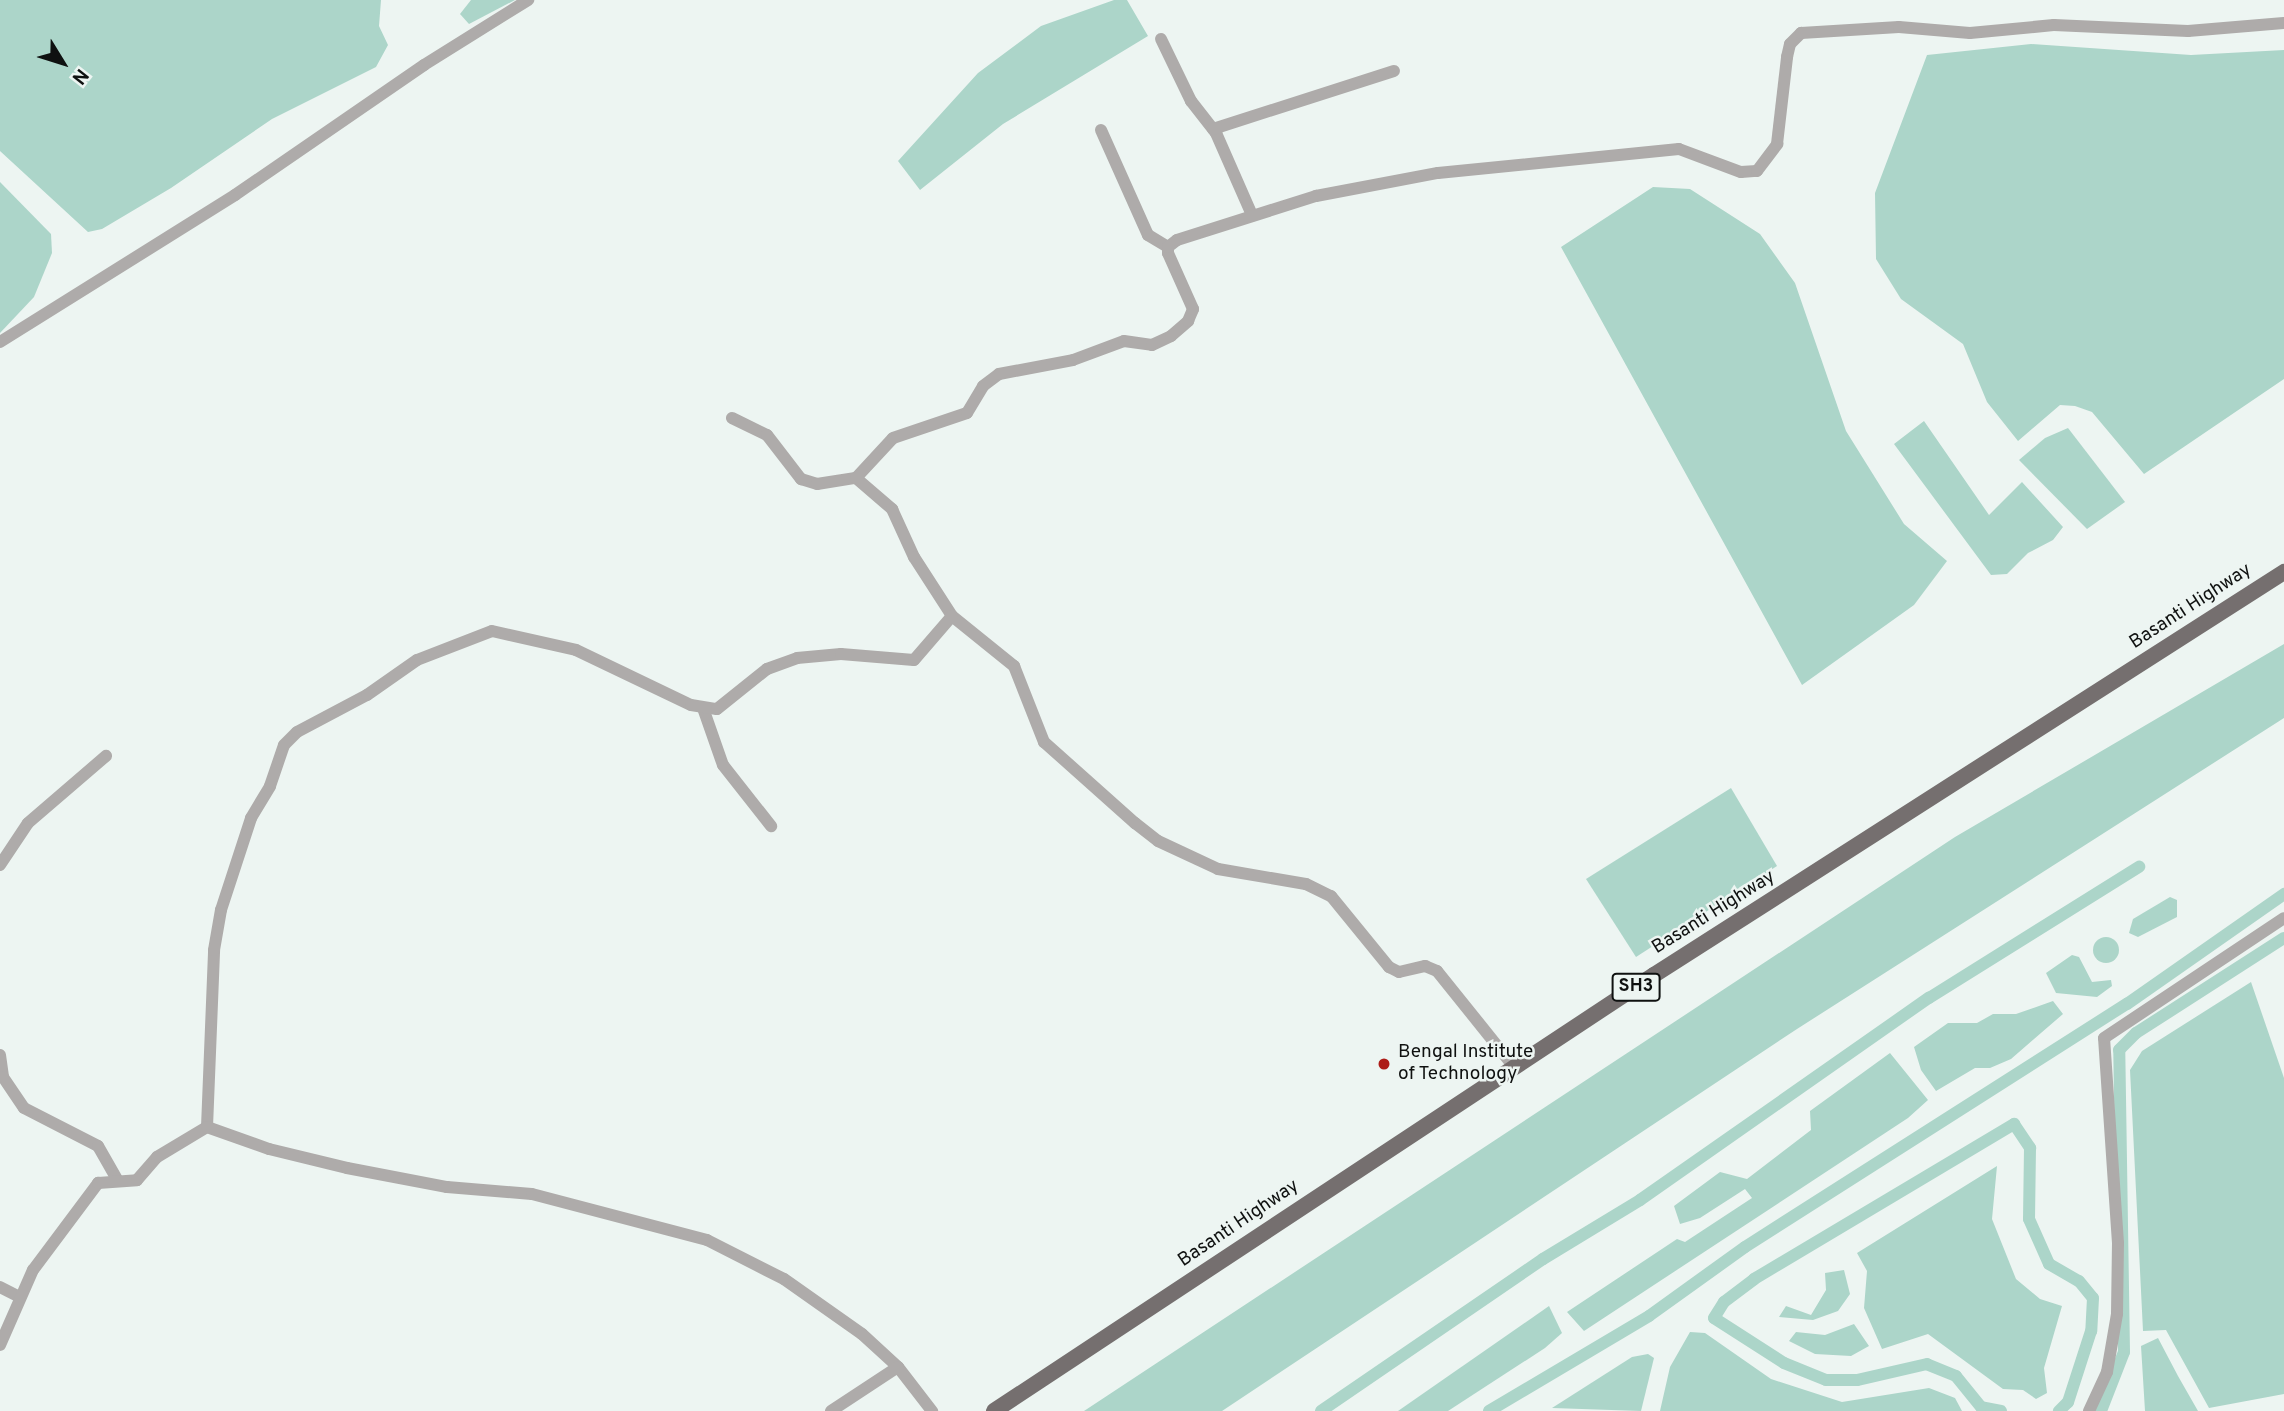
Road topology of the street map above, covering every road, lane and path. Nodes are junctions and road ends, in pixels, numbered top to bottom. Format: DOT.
graph roads {
  1 [pos="528,0"];
  2 [pos="2284,23"];
  3 [pos="1161,39"];
  4 [pos="1394,71"];
  5 [pos="1213,129"];
  6 [pos="1101,130"];
  7 [pos="1252,215"];
  8 [pos="1168,247"];
  9 [pos="0,342"];
  10 [pos="732,418"];
  11 [pos="856,478"];
  12 [pos="2284,572"];
  13 [pos="952,616"];
  14 [pos="703,709"];
  15 [pos="106,756"];
  16 [pos="771,826"];
  17 [pos="0,865"];
  18 [pos="2284,918"];
  19 [pos="0,1055"];
  20 [pos="1515,1068"];
  21 [pos="207,1126"];
  22 [pos="118,1181"];
  23 [pos="0,1287"];
  24 [pos="20,1297"];
  25 [pos="0,1345"];
  26 [pos="898,1367"];
  27 [pos="831,1411"];
  28 [pos="932,1411"];
  29 [pos="994,1411"];
  30 [pos="2089,1411"];
  1 -- 9 [label="street"];
  2 -- 7 [label="street"];
  3 -- 5 [label="street"];
  4 -- 5 [label="street"];
  5 -- 7 [label="street"];
  6 -- 8 [label="street"];
  7 -- 8 [label="street"];
  8 -- 11 [label="street"];
  10 -- 11 [label="street"];
  11 -- 13 [label="street"];
  12 -- 20 [label="main road, Basanti Highway / SH3"];
  13 -- 14 [label="street"];
  13 -- 20 [label="street"];
  14 -- 16 [label="street"];
  14 -- 21 [label="street"];
  15 -- 17 [label="street"];
  18 -- 30 [label="street"];
  19 -- 22 [label="street"];
  20 -- 29 [label="main road, Basanti Highway / SH3"];
  21 -- 22 [label="street"];
  21 -- 26 [label="street"];
  22 -- 24 [label="street"];
  23 -- 24 [label="street"];
  24 -- 25 [label="street"];
  26 -- 27 [label="street"];
  26 -- 28 [label="street"];
}
